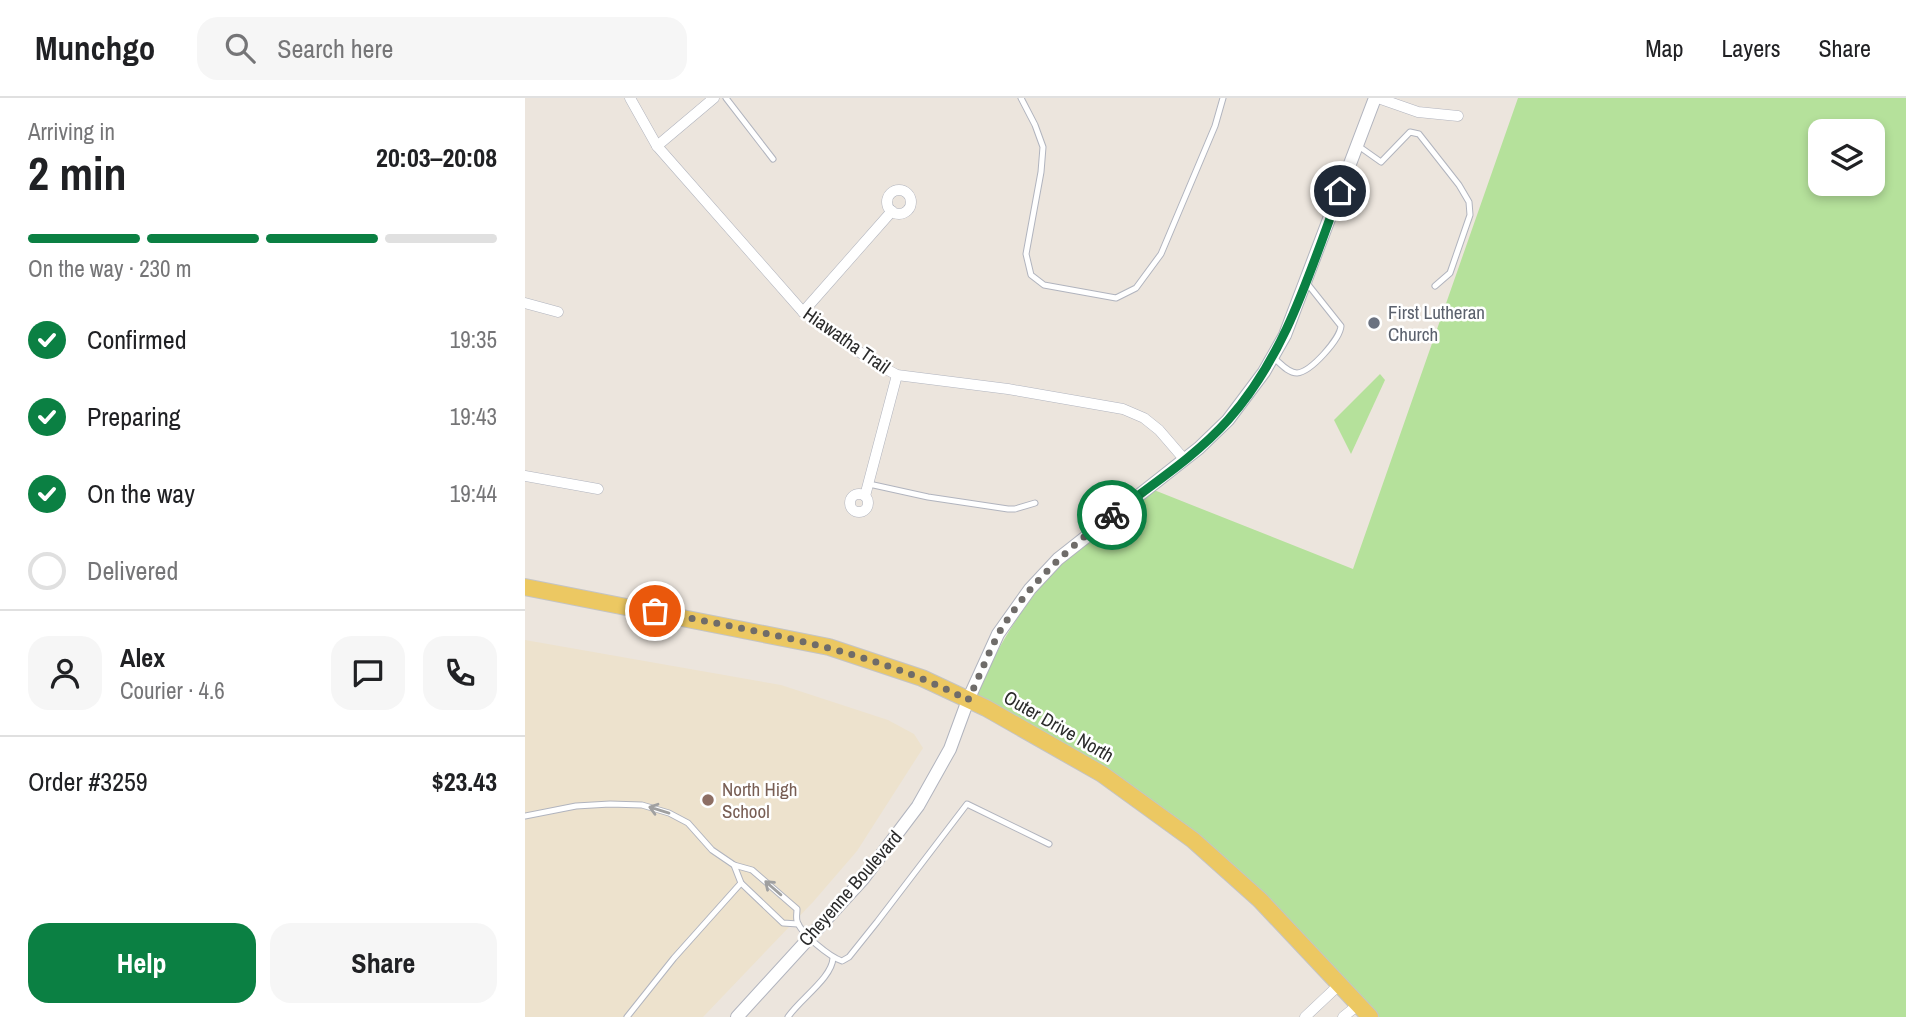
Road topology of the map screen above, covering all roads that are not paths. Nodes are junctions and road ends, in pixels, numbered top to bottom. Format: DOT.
graph roads {
  1 [pos="630,98"];
  2 [pos="714,98"];
  3 [pos="726,98"];
  4 [pos="1021,98"];
  5 [pos="1223,98"];
  6 [pos="1377,98"];
  7 [pos="1458,116"];
  8 [pos="1357,145"];
  9 [pos="657,146"];
  10 [pos="773,159"];
  11 [pos="891,211"];
  12 [pos="1306,282"];
  13 [pos="1436,286"];
  14 [pos="525,303"];
  15 [pos="558,312"];
  16 [pos="803,312"];
  17 [pos="1273,357"];
  18 [pos="897,375"];
  19 [pos="1184,459"];
  20 [pos="525,476"];
  21 [pos="869,484"];
  22 [pos="598,489"];
  23 [pos="865,496"];
  24 [pos="1035,503"];
  25 [pos="525,587"];
  26 [pos="968,700"];
  27 [pos="525,816"];
  28 [pos="1049,844"];
  29 [pos="734,865"];
  30 [pos="741,883"];
  31 [pos="798,924"];
  32 [pos="809,936"];
  33 [pos="834,958"];
  34 [pos="1340,985"];
  35 [pos="1358,1005"];
  36 [pos="627,1017"];
  37 [pos="737,1017"];
  38 [pos="788,1017"];
  39 [pos="1305,1017"];
  40 [pos="1343,1017"];
  41 [pos="1370,1017"];
  1 -- 9 [label="street, Hiawatha Trail"];
  2 -- 9 [label="street"];
  3 -- 10 [label="lane"];
  4 -- 5 [label="lane"];
  6 -- 7 [label="street"];
  6 -- 8 [label="street, Cheyenne Boulevard"];
  8 -- 12 [label="street, Cheyenne Boulevard"];
  8 -- 13 [label="lane"];
  9 -- 16 [label="street, Hiawatha Trail"];
  11 -- 16 [label="street"];
  12 -- 17 [label="street, Cheyenne Boulevard"];
  12 -- 17 [label="lane"];
  14 -- 15 [label="street"];
  16 -- 18 [label="street, Hiawatha Trail"];
  17 -- 19 [label="street, Cheyenne Boulevard"];
  18 -- 19 [label="street, Hiawatha Trail"];
  18 -- 21 [label="street"];
  19 -- 26 [label="street, Cheyenne Boulevard"];
  20 -- 22 [label="street"];
  21 -- 23 [label="street"];
  21 -- 24 [label="lane"];
  25 -- 26 [label="main road, Outer Drive North"];
  26 -- 32 [label="street, Cheyenne Boulevard"];
  26 -- 34 [label="main road, Outer Drive North"];
  29 -- 27 [label="lane, one-way"];
  28 -- 33 [label="lane"];
  29 -- 30 [label="lane"];
  31 -- 29 [label="lane, one-way"];
  30 -- 31 [label="lane"];
  30 -- 36 [label="lane"];
  31 -- 32 [label="lane"];
  32 -- 33 [label="lane"];
  32 -- 37 [label="street, Cheyenne Boulevard"];
  33 -- 38 [label="lane"];
  34 -- 35 [label="main road, Outer Drive North"];
  34 -- 39 [label="street"];
  35 -- 40 [label="street"];
  35 -- 41 [label="main road, Outer Drive North"];
}
